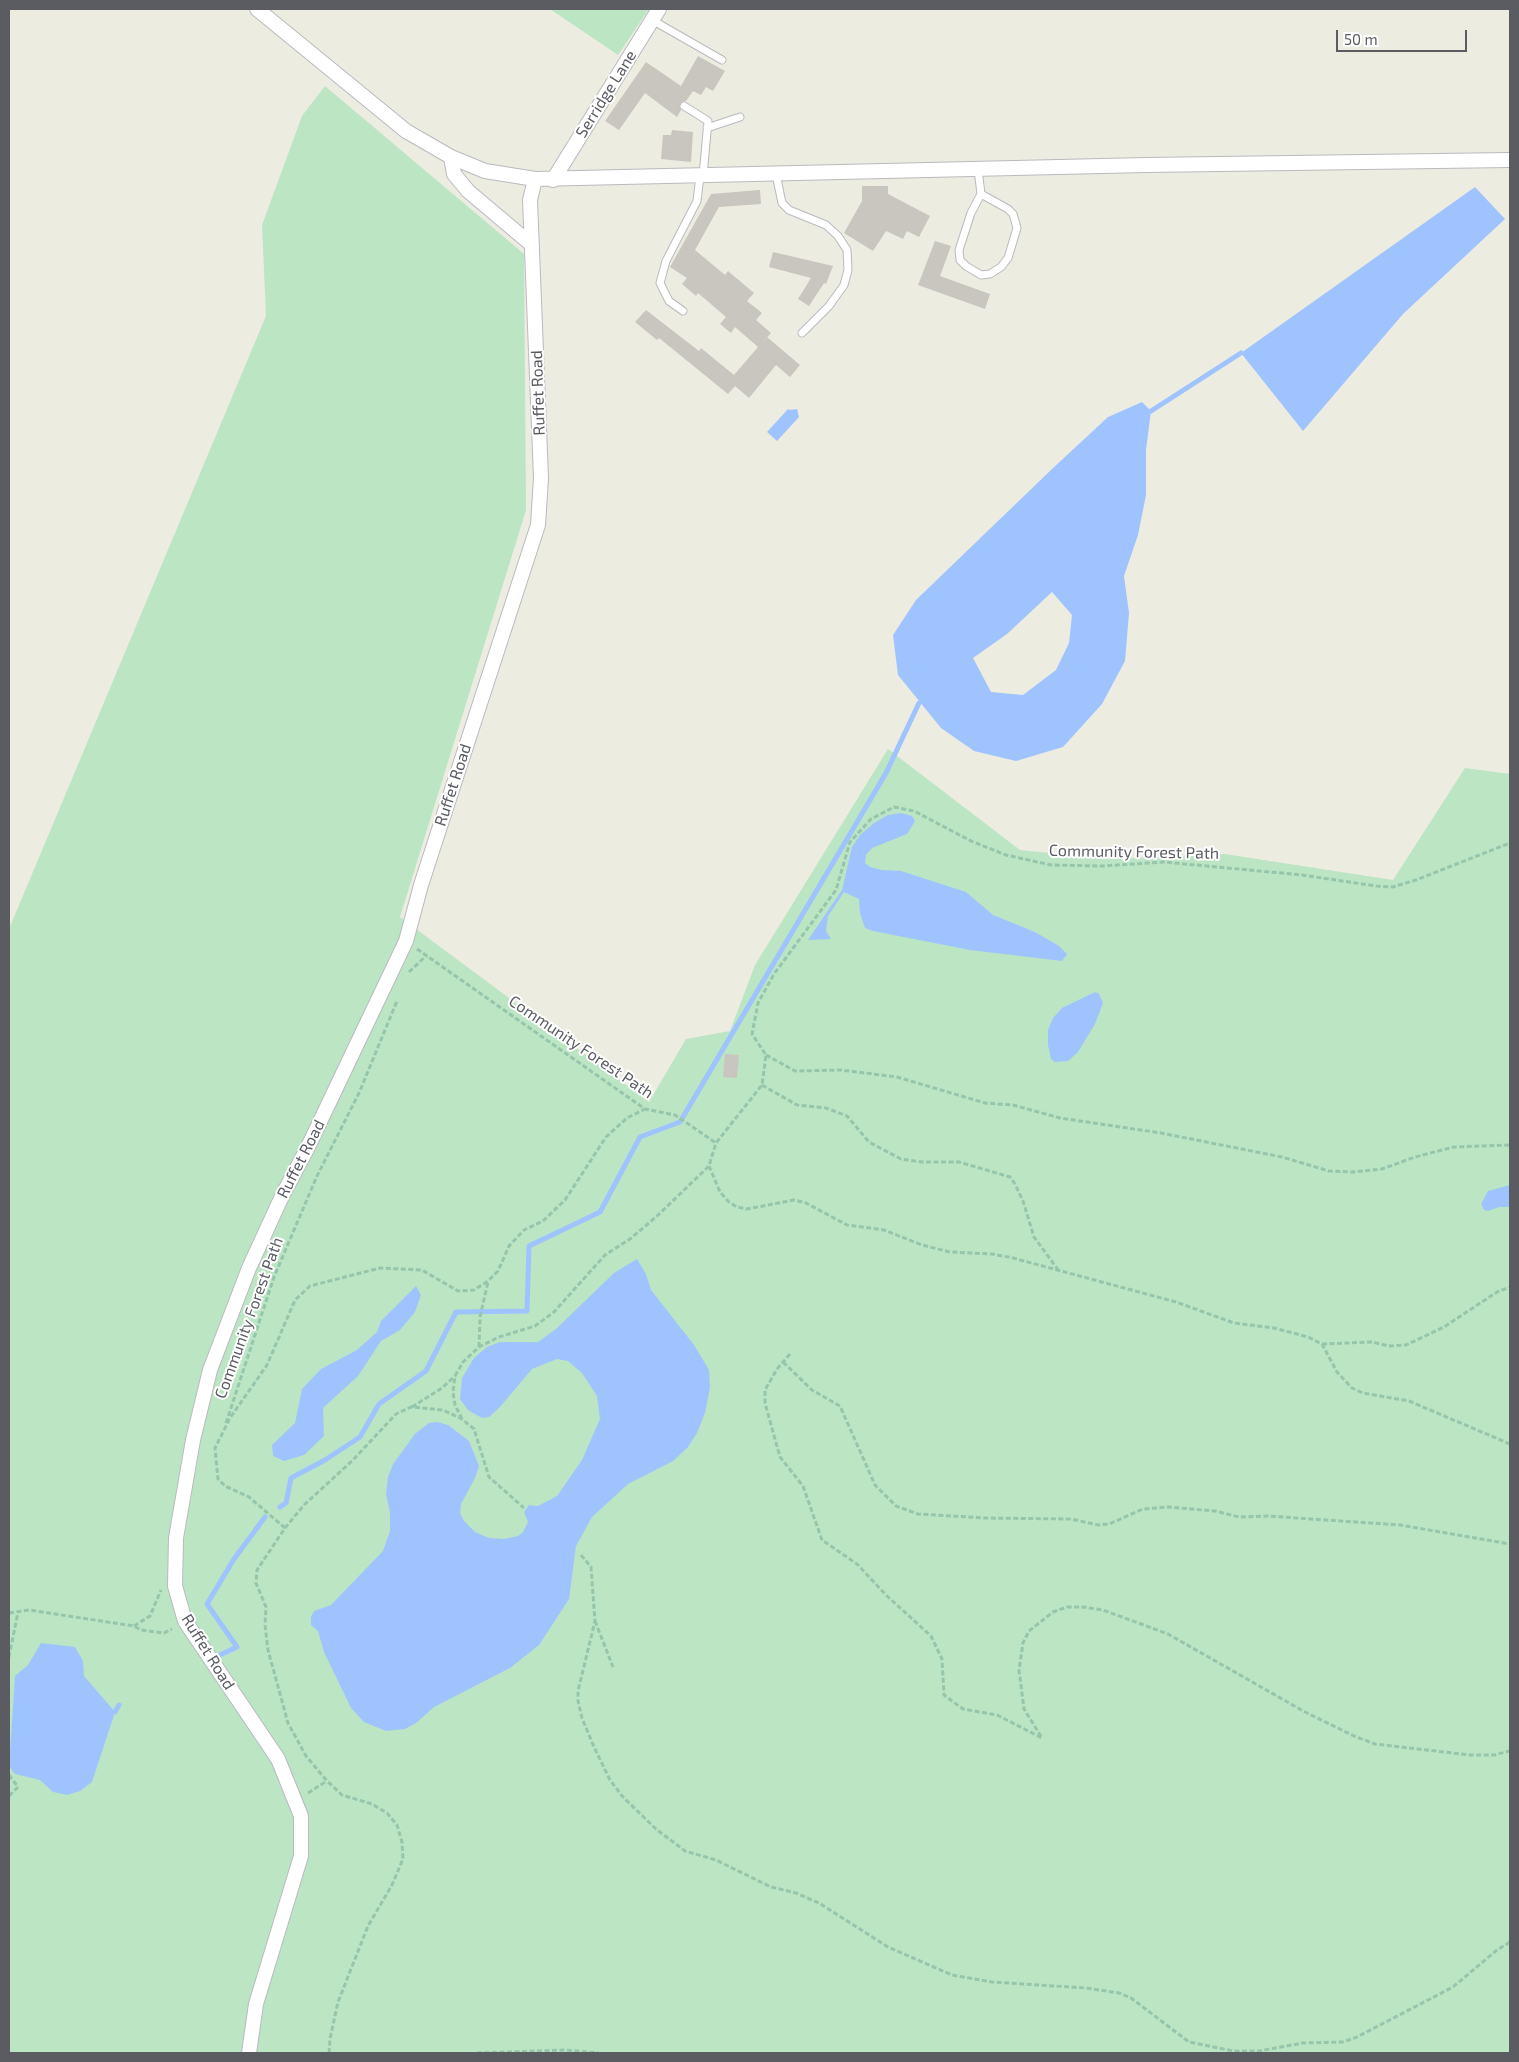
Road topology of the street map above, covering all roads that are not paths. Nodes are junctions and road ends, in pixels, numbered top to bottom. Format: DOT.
graph roads {
  1 [pos="257,9"];
  2 [pos="655,14"];
  3 [pos="722,60"];
  4 [pos="684,106"];
  5 [pos="740,116"];
  6 [pos="707,128"];
  7 [pos="451,157"];
  8 [pos="1510,160"];
  9 [pos="978,169"];
  10 [pos="776,174"];
  11 [pos="701,176"];
  12 [pos="535,179"];
  13 [pos="553,180"];
  14 [pos="981,194"];
  15 [pos="532,245"];
  16 [pos="683,311"];
  17 [pos="802,332"];
  18 [pos="249,2053"];
  1 -- 7 [label="street"];
  2 -- 3 [label="lane"];
  2 -- 13 [label="street, Serridge Lane"];
  4 -- 6 [label="lane"];
  5 -- 6 [label="lane"];
  6 -- 11 [label="lane"];
  7 -- 12 [label="street"];
  7 -- 15 [label="street"];
  8 -- 9 [label="street"];
  9 -- 10 [label="street"];
  9 -- 14 [label="lane"];
  10 -- 11 [label="street"];
  10 -- 17 [label="lane"];
  11 -- 13 [label="street"];
  11 -- 16 [label="lane"];
  12 -- 13 [label="street"];
  12 -- 15 [label="street, Ruffet Road"];
  14 -- 14 [label="lane"];
  15 -- 18 [label="street, Ruffet Road"];
}
